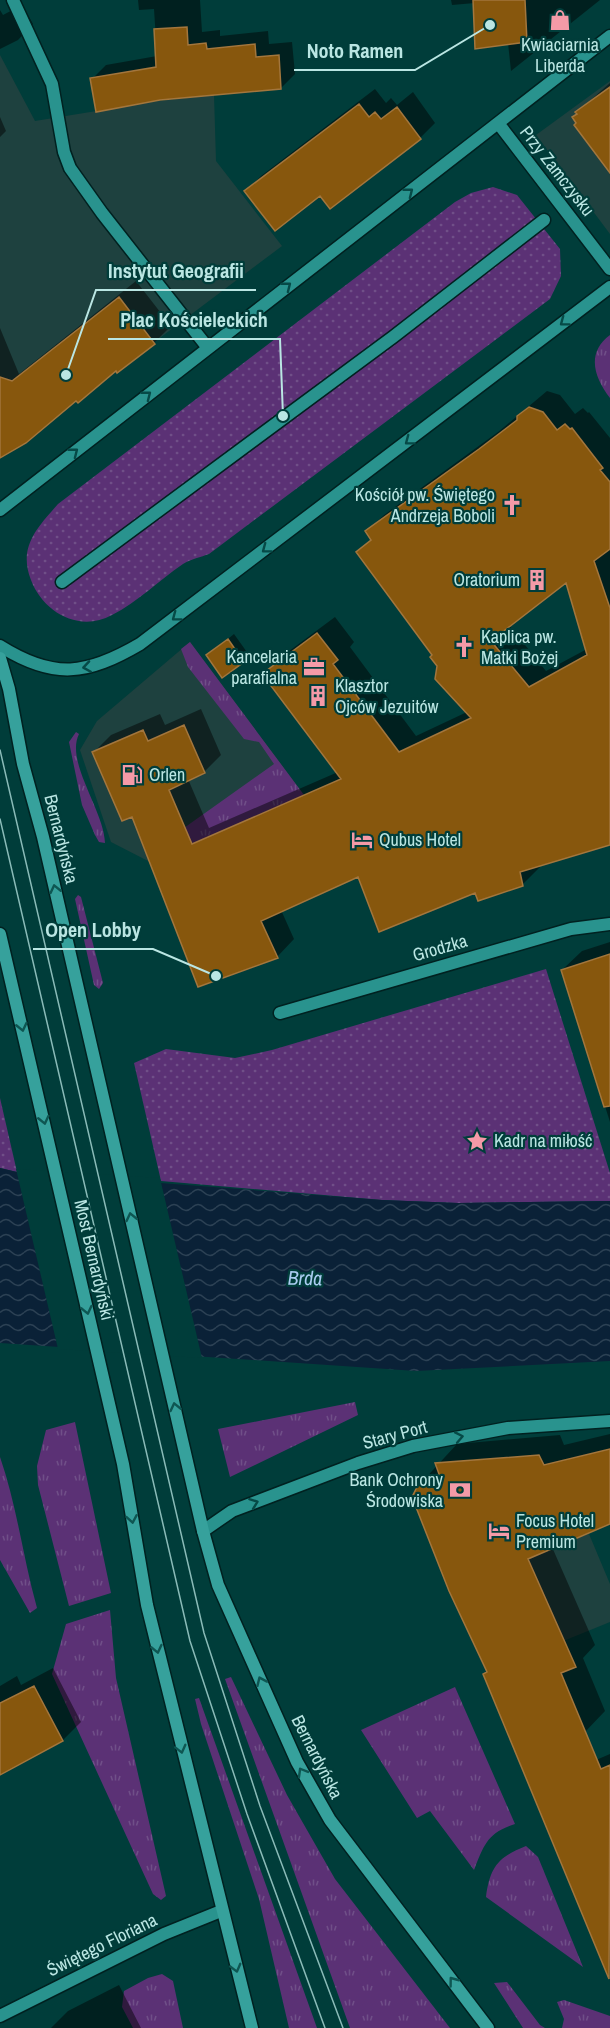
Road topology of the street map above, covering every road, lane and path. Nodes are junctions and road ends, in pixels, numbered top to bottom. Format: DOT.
graph roads {
  1 [pos="13,0"];
  2 [pos="610,36"];
  3 [pos="498,123"];
  4 [pos="544,220"];
  5 [pos="610,269"];
  6 [pos="610,287"];
  7 [pos="208,348"];
  8 [pos="0,510"];
  9 [pos="62,582"];
  10 [pos="0,646"];
  11 [pos="0,658"];
  12 [pos="610,924"];
  13 [pos="0,934"];
  14 [pos="3,959"];
  15 [pos="280,1013"];
  16 [pos="610,1420"];
  17 [pos="203,1531"];
  18 [pos="221,1911"];
  19 [pos="0,2016"];
  20 [pos="252,2028"];
  21 [pos="488,2028"];
  1 -- 7 [label="street"];
  2 -- 3 [label="street"];
  3 -- 5 [label="street, Przy Zamczysku"];
  7 -- 3 [label="street, one-way"];
  4 -- 9 [label="street"];
  6 -- 10 [label="street, one-way"];
  8 -- 7 [label="street, one-way"];
  17 -- 11 [label="main road, Bernardyńska, one-way"];
  12 -- 15 [label="street, Grodzka"];
  13 -- 14 [label="main road"];
  14 -- 18 [label="main road, Most Bernardyński, one-way"];
  17 -- 16 [label="street, Stary Port, one-way"];
  21 -- 17 [label="main road, Bernardyńska, one-way"];
  18 -- 19 [label="street, Świętego Floriana"];
  18 -- 20 [label="main road, one-way"];
}
